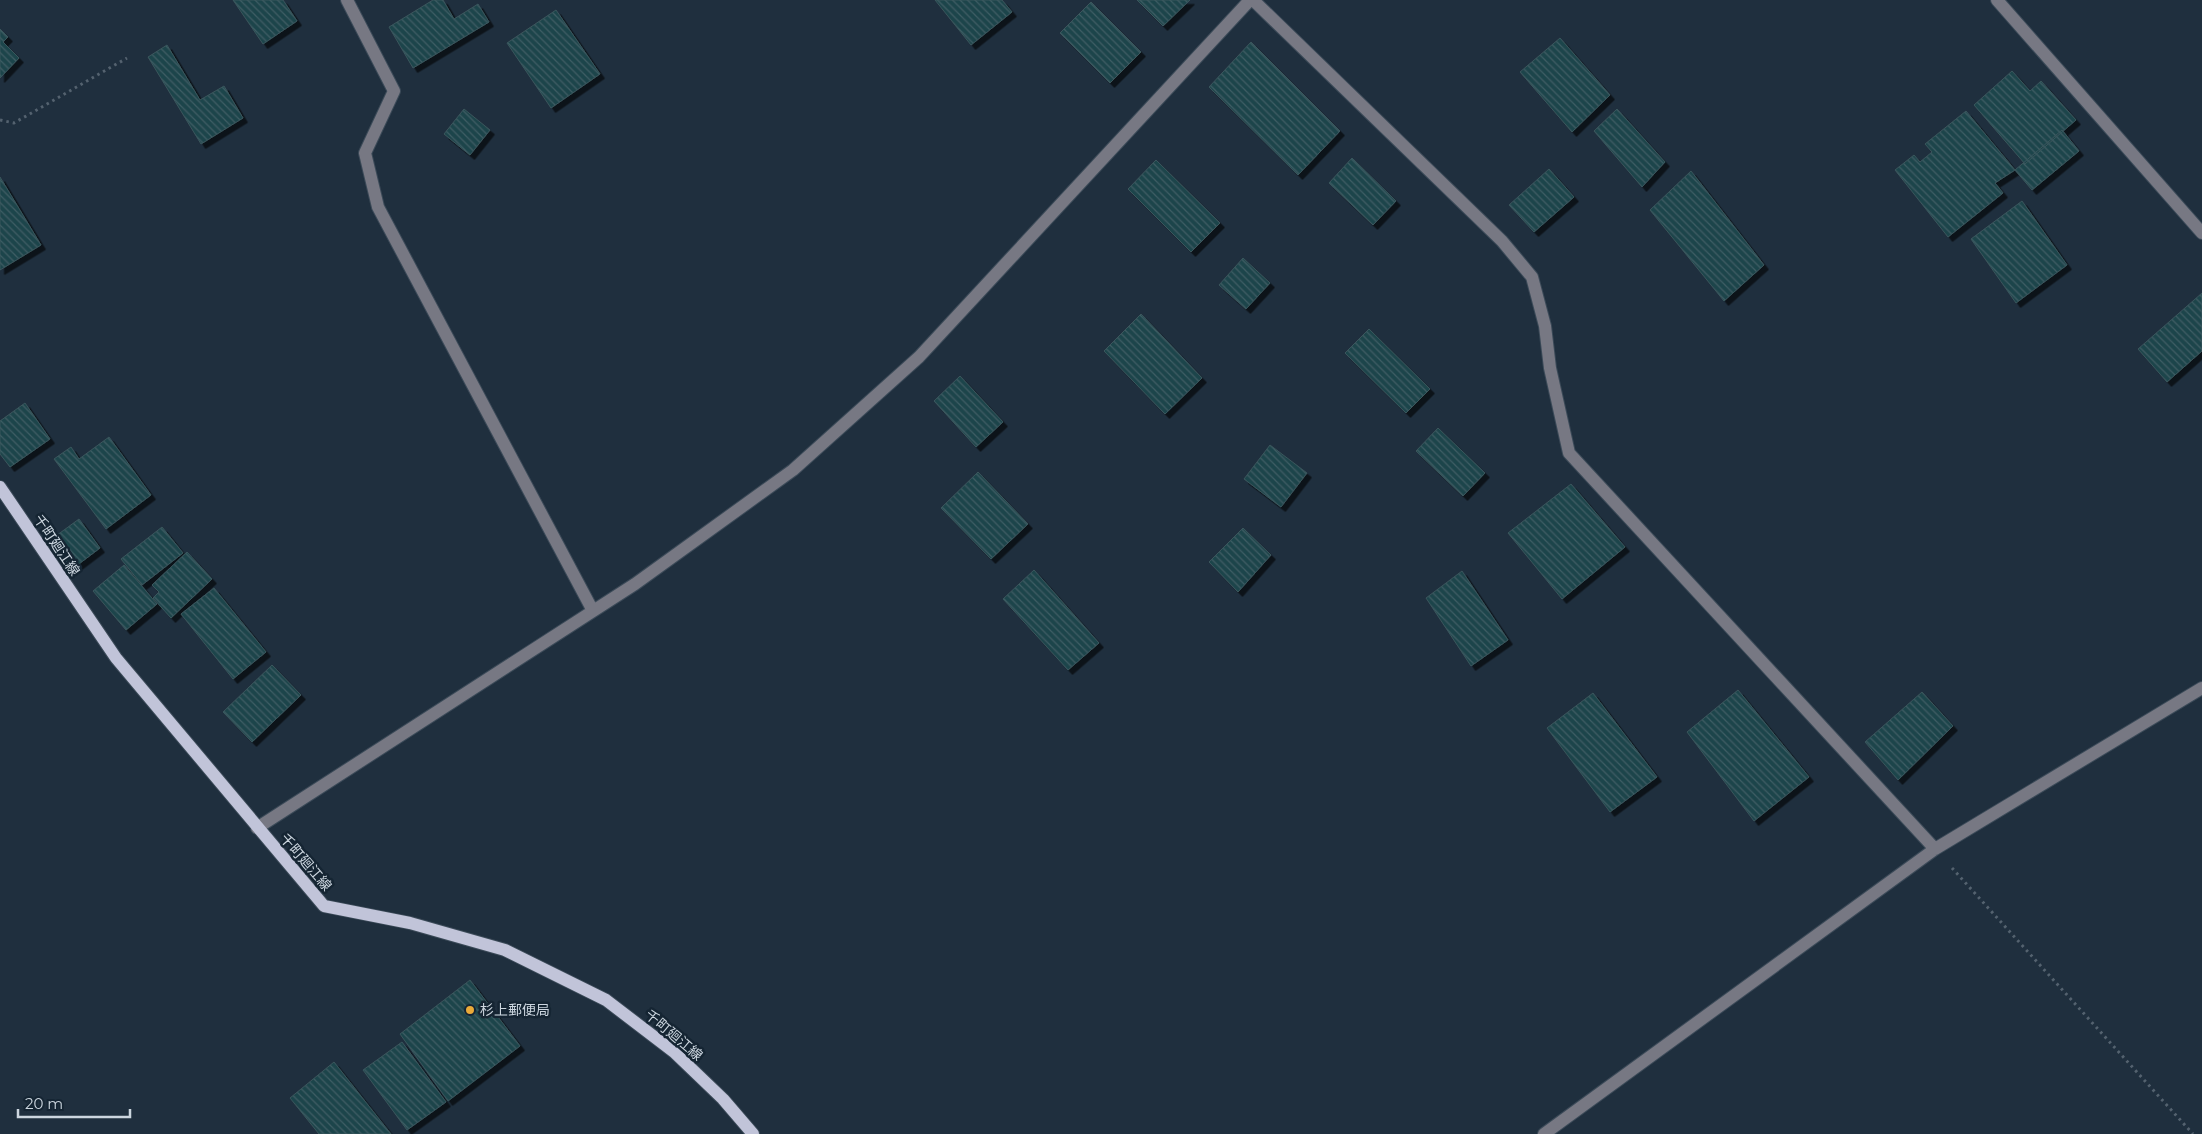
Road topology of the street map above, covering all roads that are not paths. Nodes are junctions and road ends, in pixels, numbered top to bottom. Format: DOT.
graph roads {
  1 [pos="347,0"];
  2 [pos="1251,0"];
  3 [pos="1997,0"];
  4 [pos="2202,233"];
  5 [pos="0,487"];
  6 [pos="593,611"];
  7 [pos="2202,688"];
  8 [pos="257,828"];
  9 [pos="1935,848"];
  10 [pos="754,1134"];
  11 [pos="1544,1134"];
  1 -- 6 [label="street"];
  2 -- 6 [label="street"];
  2 -- 9 [label="street"];
  3 -- 4 [label="street"];
  5 -- 8 [label="main road, 千町廻江線"];
  6 -- 8 [label="street"];
  7 -- 9 [label="street"];
  8 -- 10 [label="main road, 千町廻江線"];
  9 -- 11 [label="street"];
}
